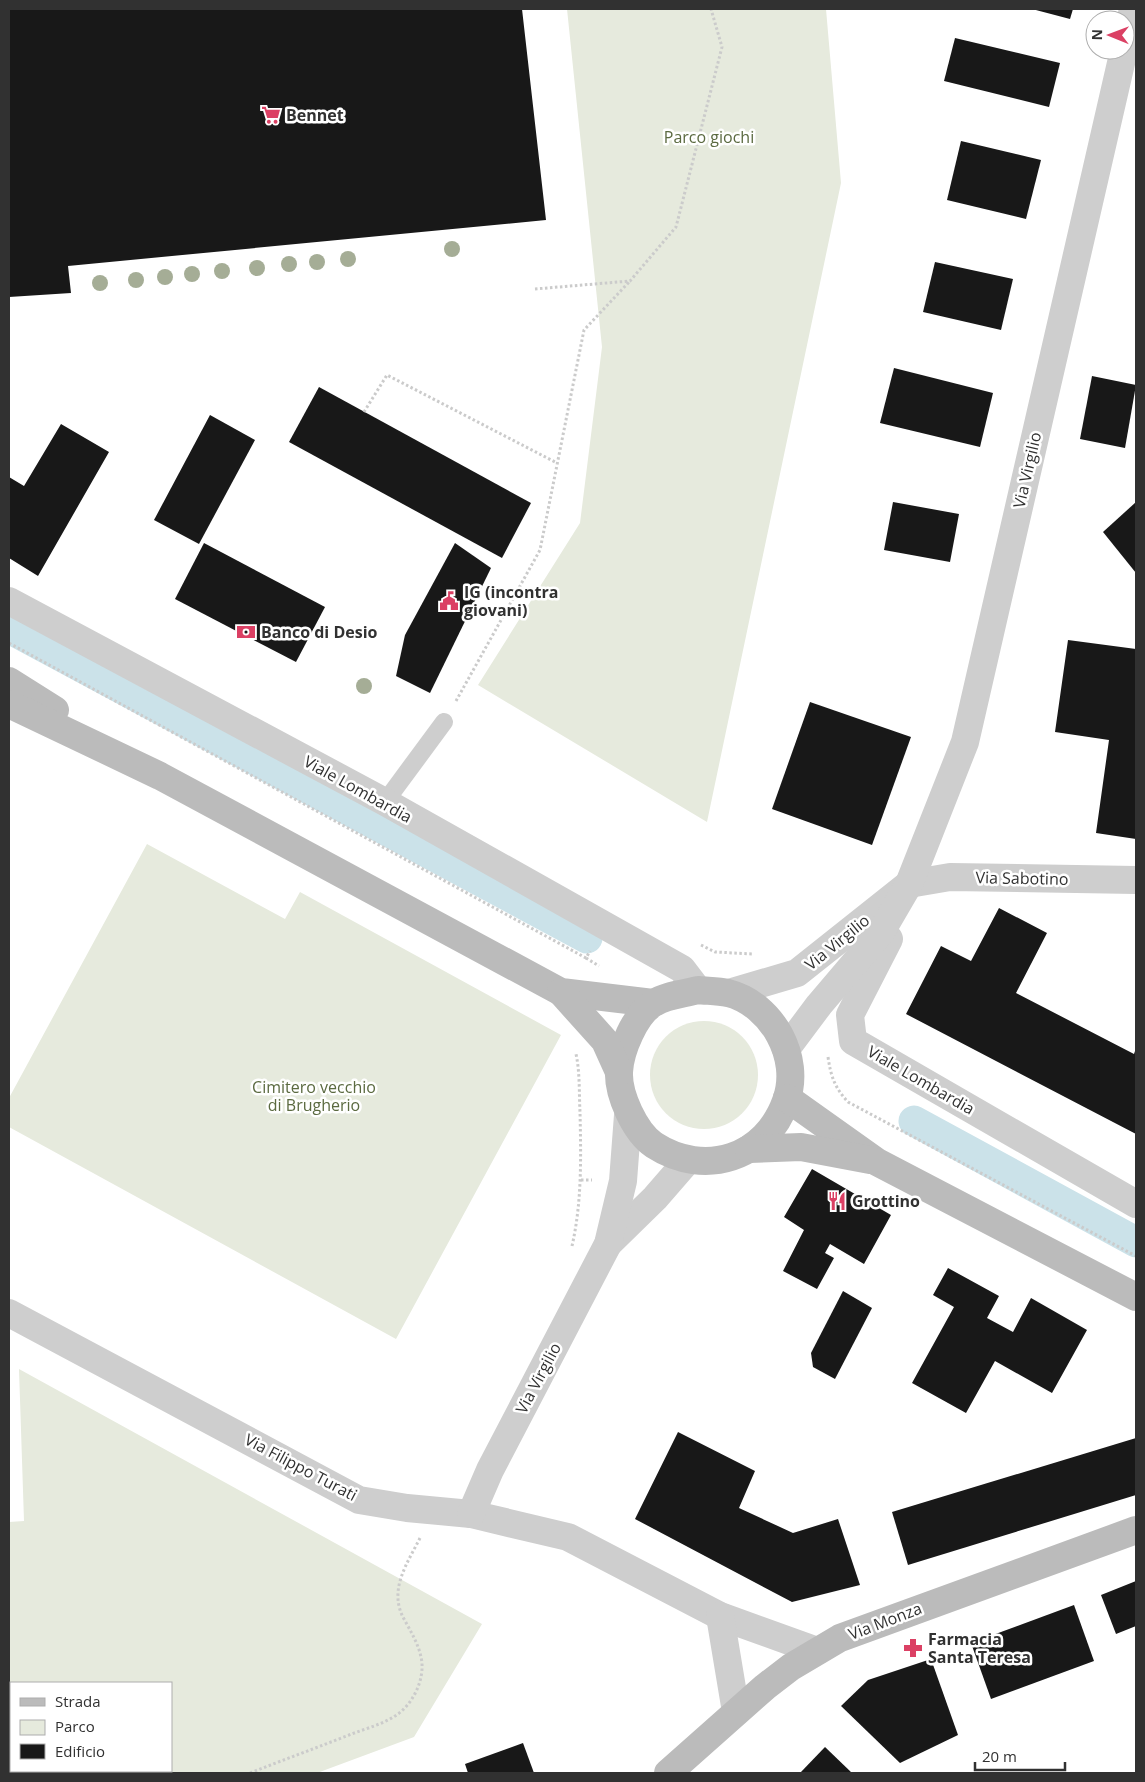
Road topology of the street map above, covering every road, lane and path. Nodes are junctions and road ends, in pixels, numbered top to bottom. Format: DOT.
graph roads {
  1 [pos="711,9"];
  2 [pos="1122,60"];
  3 [pos="630,281"];
  4 [pos="535,290"];
  5 [pos="364,412"];
  6 [pos="557,463"];
  7 [pos="9,601"];
  8 [pos="9,681"];
  9 [pos="9,704"];
  10 [pos="444,722"];
  11 [pos="160,776"];
  12 [pos="385,802"];
  13 [pos="1136,880"];
  14 [pos="909,884"];
  15 [pos="586,958"];
  16 [pos="698,990"];
  17 [pos="561,992"];
  18 [pos="728,993"];
  19 [pos="602,998"];
  20 [pos="653,1003"];
  21 [pos="588,1023"];
  22 [pos="786,1049"];
  23 [pos="619,1072"];
  24 [pos="787,1098"];
  25 [pos="628,1115"];
  26 [pos="749,1149"];
  27 [pos="688,1160"];
  28 [pos="877,1162"];
  29 [pos="1136,1204"];
  30 [pos="608,1244"];
  31 [pos="571,1248"];
  32 [pos="1136,1298"];
  33 [pos="9,1313"];
  34 [pos="435,1510"];
  35 [pos="471,1514"];
  36 [pos="1136,1530"];
  37 [pos="720,1616"];
  38 [pos="817,1651"];
  39 [pos="736,1712"];
  40 [pos="250,1773"];
  41 [pos="668,1773"];
  1 -- 3 [label="path"];
  2 -- 14 [label="street, Via Virgilio"];
  3 -- 4 [label="path"];
  3 -- 6 [label="path"];
  5 -- 6 [label="path"];
  6 -- 10 [label="path"];
  7 -- 12 [label="street, Viale Lombardia"];
  8 -- 11 [label="main road"];
  9 -- 11 [label="main road"];
  10 -- 12 [label="lane"];
  11 -- 17 [label="main road"];
  12 -- 16 [label="street, Viale Lombardia"];
  13 -- 14 [label="street, Via Sabotino"];
  14 -- 18 [label="street, Via Virgilio"];
  14 -- 22 [label="street, Via Virgilio"];
  14 -- 29 [label="street, Viale Lombardia"];
  15 -- 19 [label="path"];
  16 -- 18 [label="main road"];
  16 -- 20 [label="main road"];
  17 -- 19 [label="main road"];
  17 -- 21 [label="main road"];
  18 -- 22 [label="main road"];
  19 -- 20 [label="main road"];
  20 -- 23 [label="main road"];
  21 -- 23 [label="main road"];
  21 -- 31 [label="path"];
  22 -- 24 [label="main road"];
  23 -- 25 [label="main road"];
  24 -- 26 [label="main road"];
  24 -- 28 [label="main road"];
  25 -- 27 [label="main road"];
  25 -- 30 [label="street, Via Virgilio"];
  26 -- 27 [label="main road"];
  26 -- 28 [label="main road"];
  27 -- 30 [label="street, Via Virgilio"];
  28 -- 32 [label="main road"];
  30 -- 35 [label="street, Via Virgilio"];
  33 -- 34 [label="street, Via Filippo Turati"];
  34 -- 35 [label="street, Via Filippo Turati"];
  34 -- 40 [label="path"];
  35 -- 37 [label="street, Via Filippo Turati"];
  36 -- 38 [label="main road, Via Monza"];
  37 -- 38 [label="street, Via Filippo Turati"];
  37 -- 39 [label="street"];
  38 -- 39 [label="main road, Via Monza"];
  39 -- 41 [label="main road, Via Monza"];
}
